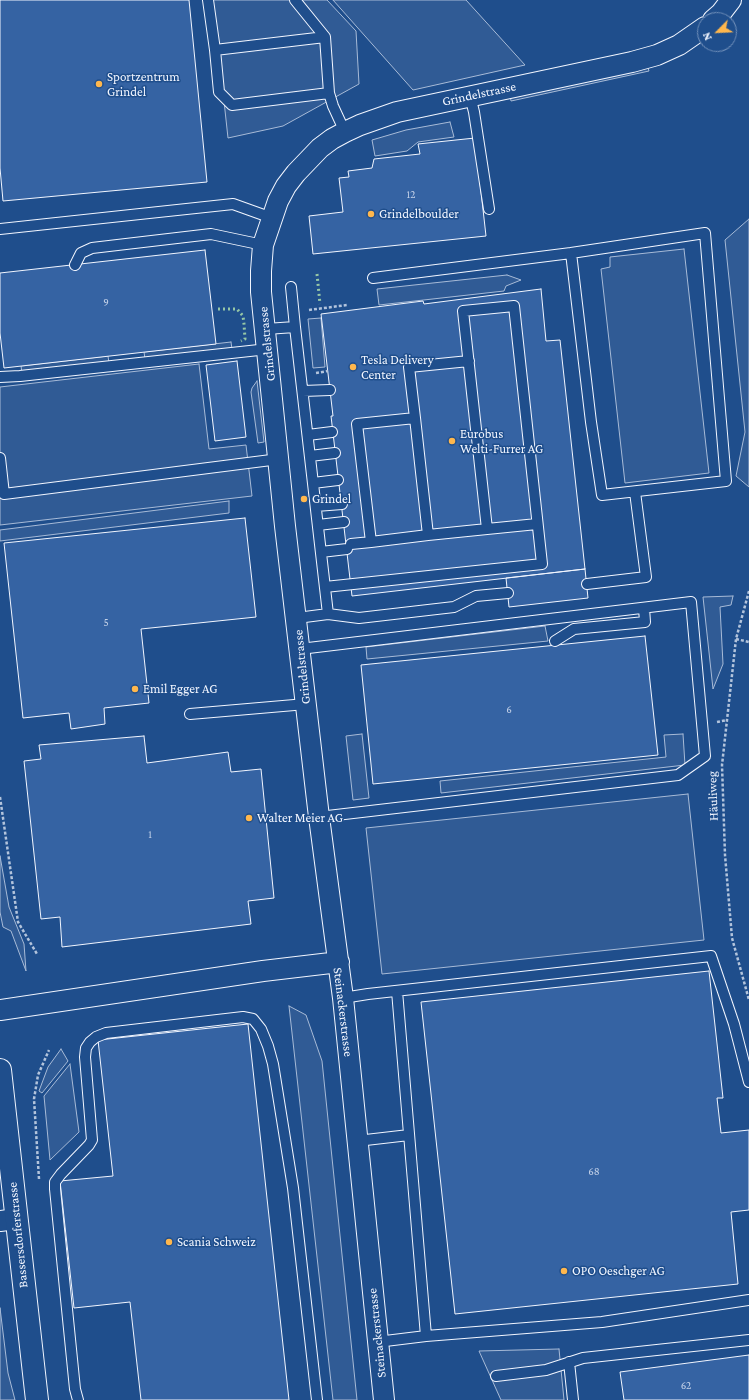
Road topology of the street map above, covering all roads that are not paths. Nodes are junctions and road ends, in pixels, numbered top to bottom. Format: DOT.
graph roads {
  1 [pos="208,0"];
  2 [pos="295,0"];
  3 [pos="730,0"];
  4 [pos="721,12"];
  5 [pos="697,32"];
  6 [pos="325,37"];
  7 [pos="215,50"];
  8 [pos="329,93"];
  9 [pos="470,96"];
  10 [pos="345,132"];
  11 [pos="489,209"];
  12 [pos="272,218"];
  13 [pos="0,229"];
  14 [pos="263,245"];
  15 [pos="571,253"];
  16 [pos="76,265"];
  17 [pos="373,278"];
  18 [pos="291,287"];
  19 [pos="295,327"];
  20 [pos="266,329"];
  21 [pos="268,349"];
  22 [pos="468,361"];
  23 [pos="0,377"];
  24 [pos="330,390"];
  25 [pos="303,391"];
  26 [pos="415,418"];
  27 [pos="332,432"];
  28 [pos="308,435"];
  29 [pos="335,453"];
  30 [pos="310,456"];
  31 [pos="0,458"];
  32 [pos="279,459"];
  33 [pos="338,480"];
  34 [pos="313,483"];
  35 [pos="635,492"];
  36 [pos="342,504"];
  37 [pos="316,506"];
  38 [pos="344,522"];
  39 [pos="537,524"];
  40 [pos="318,525"];
  41 [pos="487,529"];
  42 [pos="428,535"];
  43 [pos="370,542"];
  44 [pos="321,552"];
  45 [pos="586,584"];
  46 [pos="325,587"];
  47 [pos="508,593"];
  48 [pos="644,608"];
  49 [pos="328,614"];
  50 [pos="297,618"];
  51 [pos="555,641"];
  52 [pos="300,649"];
  53 [pos="306,704"];
  54 [pos="190,714"];
  55 [pos="319,817"];
  56 [pos="339,962"];
  57 [pos="397,991"];
  58 [pos="343,998"];
  59 [pos="0,1010"];
  60 [pos="0,1070"];
  61 [pos="749,1082"];
  62 [pos="409,1135"];
  63 [pos="357,1141"];
  64 [pos="8,1220"];
  65 [pos="749,1300"];
  66 [pos="426,1336"];
  67 [pos="749,1340"];
  68 [pos="377,1342"];
  69 [pos="569,1362"];
  70 [pos="496,1376"];
  71 [pos="37,1400"];
  72 [pos="78,1400"];
  73 [pos="317,1400"];
  74 [pos="384,1400"];
  75 [pos="573,1400"];
  1 -- 7 [label="lane"];
  2 -- 6 [label="lane"];
  3 -- 4 [label="street"];
  5 -- 9 [label="street, Grindelstrasse"];
  6 -- 7 [label="lane"];
  6 -- 8 [label="lane"];
  7 -- 8 [label="lane"];
  8 -- 10 [label="lane"];
  9 -- 10 [label="street, Grindelstrasse"];
  9 -- 11 [label="lane"];
  10 -- 12 [label="street, Grindelstrasse"];
  12 -- 13 [label="lane"];
  12 -- 14 [label="street, Grindelstrasse"];
  14 -- 16 [label="lane"];
  14 -- 20 [label="street, Grindelstrasse"];
  15 -- 17 [label="lane"];
  15 -- 35 [label="lane"];
  15 -- 35 [label="lane"];
  18 -- 19 [label="lane"];
  19 -- 20 [label="lane"];
  19 -- 25 [label="lane"];
  20 -- 21 [label="street, Grindelstrasse"];
  21 -- 23 [label="lane"];
  21 -- 32 [label="street, Grindelstrasse"];
  22 -- 26 [label="lane"];
  22 -- 39 [label="lane"];
  22 -- 41 [label="lane"];
  24 -- 25 [label="lane"];
  25 -- 28 [label="lane"];
  26 -- 42 [label="lane"];
  26 -- 43 [label="lane"];
  27 -- 28 [label="lane"];
  28 -- 30 [label="lane"];
  29 -- 30 [label="lane"];
  30 -- 34 [label="lane"];
  31 -- 32 [label="lane"];
  32 -- 50 [label="street, Grindelstrasse"];
  33 -- 34 [label="lane"];
  34 -- 37 [label="lane"];
  35 -- 45 [label="lane"];
  36 -- 37 [label="lane"];
  37 -- 40 [label="lane"];
  38 -- 40 [label="lane"];
  39 -- 41 [label="lane"];
  39 -- 46 [label="lane"];
  40 -- 44 [label="lane"];
  41 -- 42 [label="lane"];
  42 -- 43 [label="lane"];
  43 -- 44 [label="lane"];
  44 -- 46 [label="lane"];
  46 -- 49 [label="lane"];
  47 -- 49 [label="lane"];
  48 -- 51 [label="lane"];
  48 -- 52 [label="lane"];
  48 -- 55 [label="lane"];
  49 -- 50 [label="lane"];
  50 -- 52 [label="street, Grindelstrasse"];
  52 -- 53 [label="street, Grindelstrasse"];
  53 -- 54 [label="lane"];
  53 -- 55 [label="street, Grindelstrasse"];
  55 -- 56 [label="street, Grindelstrasse"];
  56 -- 58 [label="street, Steinackerstrasse"];
  56 -- 59 [label="street, Steinackerstrasse"];
  57 -- 58 [label="lane"];
  57 -- 61 [label="lane"];
  57 -- 62 [label="lane"];
  58 -- 63 [label="street, Steinackerstrasse"];
  60 -- 64 [label="main road, Bassersdorferstrasse"];
  62 -- 63 [label="lane"];
  62 -- 66 [label="lane"];
  63 -- 68 [label="street, Steinackerstrasse"];
  64 -- 71 [label="main road, Bassersdorferstrasse"];
  65 -- 66 [label="lane"];
  66 -- 68 [label="lane"];
  67 -- 69 [label="lane"];
  68 -- 74 [label="street, Steinackerstrasse"];
  69 -- 70 [label="lane"];
  69 -- 75 [label="lane"];
  72 -- 73 [label="lane"];
}
